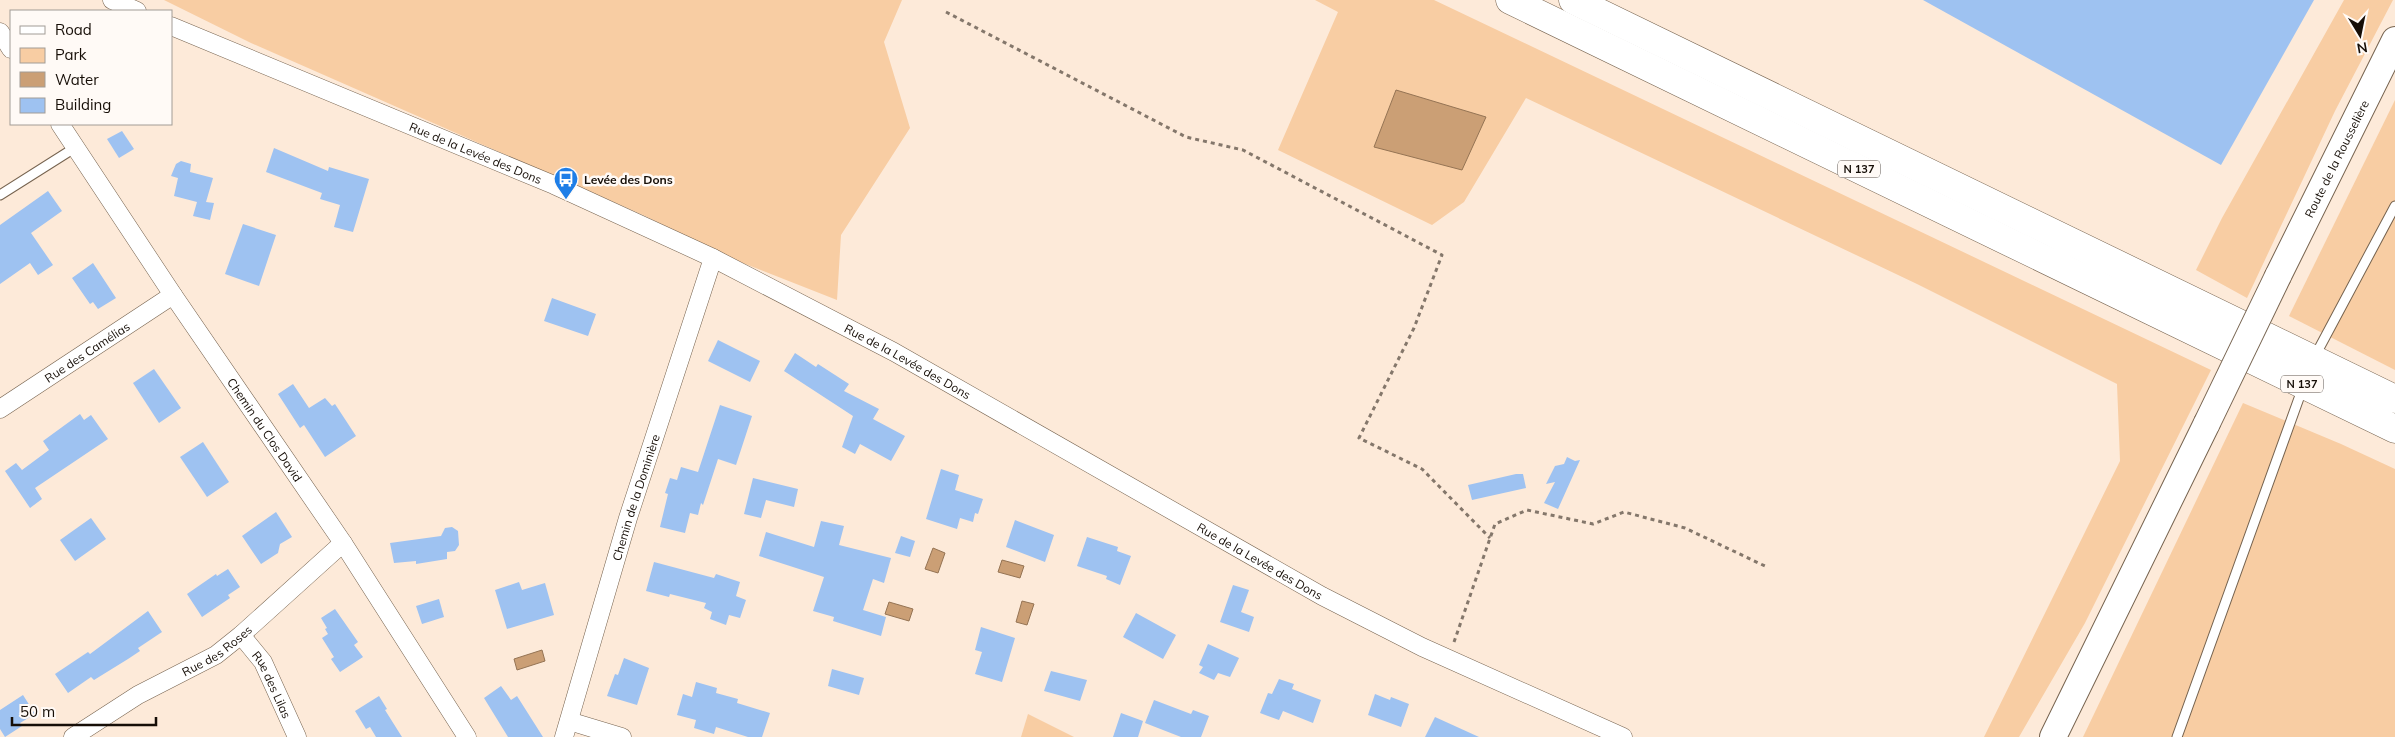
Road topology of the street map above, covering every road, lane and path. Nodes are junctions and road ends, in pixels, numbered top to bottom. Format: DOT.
graph roads {
  1 [pos="112,0"];
  2 [pos="1510,0"];
  3 [pos="1572,0"];
  4 [pos="135,10"];
  5 [pos="946,12"];
  6 [pos="172,26"];
  7 [pos="0,32"];
  8 [pos="2395,40"];
  9 [pos="10,47"];
  10 [pos="61,125"];
  11 [pos="76,147"];
  12 [pos="0,195"];
  13 [pos="2395,206"];
  14 [pos="712,258"];
  15 [pos="173,295"];
  16 [pos="2313,359"];
  17 [pos="2303,385"];
  18 [pos="2395,398"];
  19 [pos="0,409"];
  20 [pos="2395,429"];
  21 [pos="1490,538"];
  22 [pos="343,543"];
  23 [pos="1767,567"];
  24 [pos="242,635"];
  25 [pos="1448,659"];
  26 [pos="566,729"];
  27 [pos="72,737"];
  28 [pos="297,737"];
  29 [pos="467,737"];
  30 [pos="622,737"];
  31 [pos="1623,737"];
  32 [pos="2053,737"];
  33 [pos="2177,737"];
  1 -- 4 [label="street"];
  2 -- 17 [label="highway, N 137"];
  3 -- 16 [label="highway, N 137"];
  5 -- 21 [label="path"];
  6 -- 14 [label="street, Rue de la Levée des Dons"];
  7 -- 9 [label="street"];
  8 -- 32 [label="street, Route de la Rousselière, bridge"];
  10 -- 11 [label="street, Chemin du Clos David"];
  11 -- 12 [label="lane"];
  11 -- 15 [label="street, Chemin du Clos David"];
  13 -- 16 [label="lane"];
  14 -- 25 [label="street, Rue de la Levée des Dons"];
  14 -- 26 [label="street, Chemin de la Dominière"];
  15 -- 19 [label="street, Rue des Camélias"];
  15 -- 22 [label="street, Chemin du Clos David"];
  16 -- 18 [label="highway, N 137"];
  17 -- 20 [label="highway, N 137"];
  17 -- 33 [label="lane"];
  21 -- 23 [label="path"];
  21 -- 25 [label="path"];
  22 -- 24 [label="street, Rue des Roses"];
  22 -- 29 [label="street, Chemin du Clos David"];
  24 -- 27 [label="street, Rue des Roses"];
  24 -- 28 [label="street, Rue des Lilas"];
  25 -- 31 [label="street, Rue de la Levée des Dons"];
  26 -- 30 [label="street"];
}
